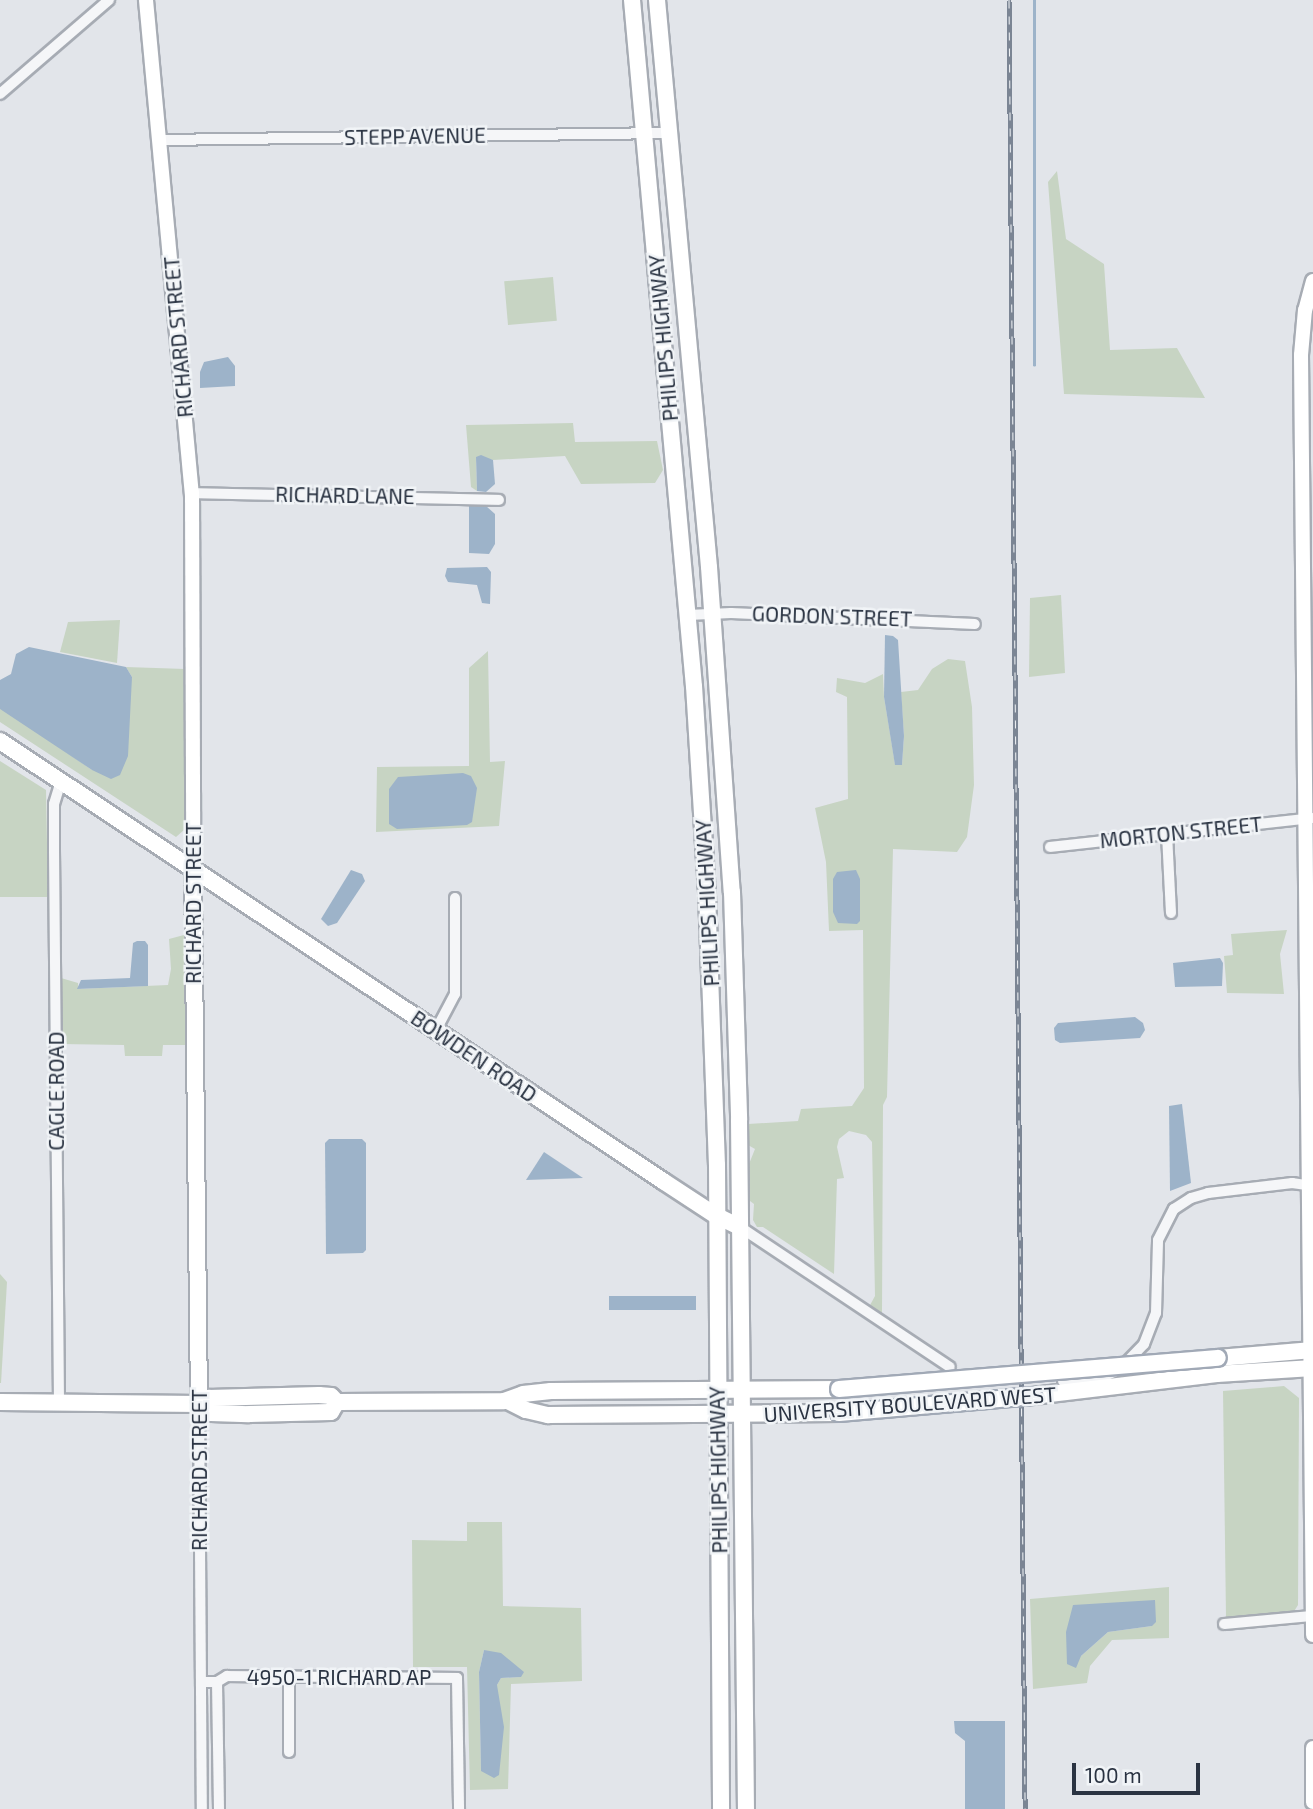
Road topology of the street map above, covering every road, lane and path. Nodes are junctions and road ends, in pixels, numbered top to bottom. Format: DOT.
graph roads {
  1 [pos="109,0"];
  2 [pos="146,0"];
  3 [pos="632,0"];
  4 [pos="657,0"];
  5 [pos="0,94"];
  6 [pos="669,133"];
  7 [pos="644,134"];
  8 [pos="160,140"];
  9 [pos="673,177"];
  10 [pos="648,178"];
  11 [pos="1313,281"];
  12 [pos="690,360"];
  13 [pos="666,363"];
  14 [pos="695,410"];
  15 [pos="670,412"];
  16 [pos="192,493"];
  17 [pos="499,499"];
  18 [pos="713,614"];
  19 [pos="688,615"];
  20 [pos="975,624"];
  21 [pos="0,741"];
  22 [pos="61,781"];
  23 [pos="1309,819"];
  24 [pos="1167,834"];
  25 [pos="1050,848"];
  26 [pos="193,867"];
  27 [pos="732,892"];
  28 [pos="707,893"];
  29 [pos="455,898"];
  30 [pos="1171,913"];
  31 [pos="436,1030"];
  32 [pos="1307,1185"];
  33 [pos="716,1215"];
  34 [pos="740,1227"];
  35 [pos="1312,1350"];
  36 [pos="950,1367"];
  37 [pos="1311,1368"];
  38 [pos="1063,1381"];
  39 [pos="717,1390"];
  40 [pos="743,1390"];
  41 [pos="508,1401"];
  42 [pos="0,1402"];
  43 [pos="59,1402"];
  44 [pos="199,1404"];
  45 [pos="718,1416"];
  46 [pos="744,1416"];
  47 [pos="1312,1616"];
  48 [pos="1224,1624"];
  49 [pos="1313,1635"];
  50 [pos="289,1677"];
  51 [pos="201,1682"];
  52 [pos="217,1682"];
  53 [pos="1313,1748"];
  54 [pos="289,1752"];
  55 [pos="1313,1802"];
  56 [pos="202,1809"];
  57 [pos="219,1809"];
  58 [pos="459,1809"];
  59 [pos="721,1809"];
  60 [pos="746,1809"];
  1 -- 5 [label="street"];
  2 -- 8 [label="street, RICHARD STREET"];
  3 -- 7 [label="main road, PHILIPS HIGHWAY"];
  4 -- 6 [label="main road, PHILIPS HIGHWAY"];
  6 -- 7 [label="street, STEPP AVENUE"];
  6 -- 9 [label="main road, PHILIPS HIGHWAY"];
  7 -- 8 [label="street, STEPP AVENUE"];
  7 -- 10 [label="main road, PHILIPS HIGHWAY"];
  8 -- 16 [label="street, RICHARD STREET"];
  9 -- 10 [label="main road"];
  9 -- 12 [label="main road, PHILIPS HIGHWAY"];
  10 -- 13 [label="main road, PHILIPS HIGHWAY"];
  11 -- 23 [label="street"];
  12 -- 13 [label="main road"];
  12 -- 14 [label="main road, PHILIPS HIGHWAY"];
  13 -- 15 [label="main road, PHILIPS HIGHWAY"];
  14 -- 15 [label="main road"];
  14 -- 18 [label="main road, PHILIPS HIGHWAY"];
  15 -- 19 [label="main road, PHILIPS HIGHWAY"];
  16 -- 17 [label="street, RICHARD LANE"];
  16 -- 26 [label="street, RICHARD STREET"];
  18 -- 19 [label="street, GORDON STREET"];
  18 -- 20 [label="street, GORDON STREET"];
  18 -- 27 [label="main road, PHILIPS HIGHWAY"];
  19 -- 28 [label="main road, PHILIPS HIGHWAY"];
  21 -- 22 [label="main road, BOWDEN ROAD"];
  22 -- 26 [label="main road, BOWDEN ROAD"];
  22 -- 43 [label="street, CAGLE ROAD"];
  23 -- 24 [label="street, MORTON STREET"];
  23 -- 32 [label="street"];
  24 -- 25 [label="street, MORTON STREET"];
  24 -- 30 [label="street"];
  26 -- 31 [label="main road, BOWDEN ROAD"];
  26 -- 44 [label="main road, RICHARD STREET"];
  27 -- 28 [label="main road"];
  27 -- 34 [label="main road, PHILIPS HIGHWAY"];
  28 -- 33 [label="main road, PHILIPS HIGHWAY"];
  29 -- 31 [label="street"];
  31 -- 33 [label="main road, BOWDEN ROAD"];
  32 -- 35 [label="street"];
  32 -- 38 [label="street"];
  33 -- 34 [label="main road, BOWDEN ROAD"];
  33 -- 39 [label="main road, PHILIPS HIGHWAY"];
  34 -- 36 [label="street, BOWDEN ROAD"];
  34 -- 40 [label="main road, PHILIPS HIGHWAY"];
  35 -- 37 [label="street"];
  35 -- 40 [label="main road, UNIVERSITY BOULEVARD WEST, bridge"];
  37 -- 46 [label="main road, UNIVERSITY BOULEVARD WEST, bridge"];
  37 -- 47 [label="street"];
  39 -- 40 [label="main road, UNIVERSITY BOULEVARD WEST"];
  39 -- 41 [label="main road, UNIVERSITY BOULEVARD WEST"];
  39 -- 45 [label="main road, PHILIPS HIGHWAY"];
  40 -- 46 [label="main road, PHILIPS HIGHWAY"];
  41 -- 44 [label="main road, UNIVERSITY BOULEVARD WEST"];
  41 -- 45 [label="main road, UNIVERSITY BOULEVARD WEST"];
  42 -- 43 [label="main road, UNIVERSITY BOULEVARD WEST"];
  43 -- 44 [label="main road, UNIVERSITY BOULEVARD WEST"];
  44 -- 51 [label="street, RICHARD STREET"];
  45 -- 46 [label="main road, UNIVERSITY BOULEVARD WEST"];
  45 -- 59 [label="main road, PHILIPS HIGHWAY"];
  46 -- 60 [label="main road, PHILIPS HIGHWAY"];
  47 -- 48 [label="street"];
  47 -- 49 [label="street"];
  50 -- 52 [label="street, 4950-1 RICHARD AP"];
  50 -- 54 [label="street"];
  50 -- 58 [label="street, 4950-1 RICHARD AP"];
  51 -- 52 [label="street, 4950-1 RICHARD AP"];
  51 -- 56 [label="street, RICHARD STREET"];
  52 -- 57 [label="street, 4950-1 RICHARD AP"];
  53 -- 55 [label="street"];
}
